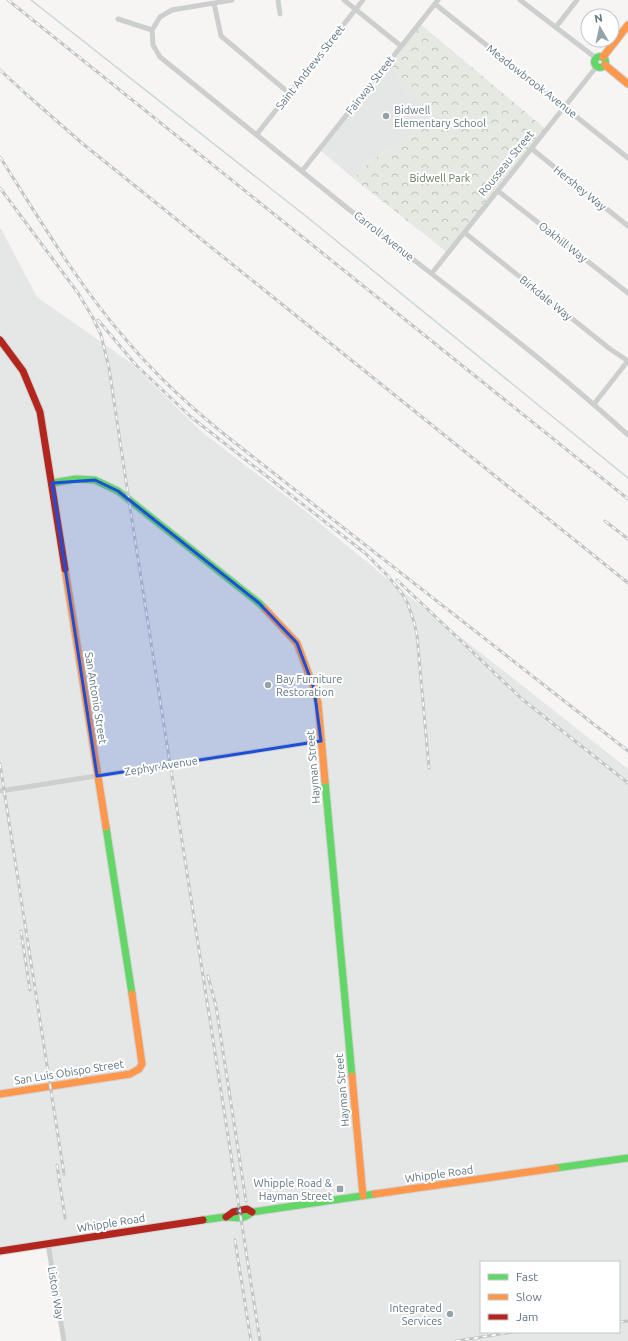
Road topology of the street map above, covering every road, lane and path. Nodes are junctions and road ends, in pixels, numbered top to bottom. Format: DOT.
graph roads {
  1 [pos="232,0"];
  2 [pos="278,0"];
  3 [pos="344,0"];
  4 [pos="363,0"];
  5 [pos="520,0"];
  6 [pos="577,0"];
  7 [pos="436,2"];
  8 [pos="214,3"];
  9 [pos="355,9"];
  10 [pos="280,14"];
  11 [pos="118,19"];
  12 [pos="628,25"];
  13 [pos="556,27"];
  14 [pos="152,30"];
  15 [pos="400,46"];
  16 [pos="600,58"];
  17 [pos="601,66"];
  18 [pos="628,84"];
  19 [pos="289,93"];
  20 [pos="565,107"];
  21 [pos="257,134"];
  22 [pos="532,149"];
  23 [pos="628,158"];
  24 [pos="302,171"];
  25 [pos="498,191"];
  26 [pos="628,226"];
  27 [pos="465,232"];
  28 [pos="432,273"];
  29 [pos="628,293"];
  30 [pos="0,340"];
  31 [pos="628,361"];
  32 [pos="594,404"];
  33 [pos="628,435"];
  34 [pos="52,483"];
  35 [pos="321,742"];
  36 [pos="97,776"];
  37 [pos="0,791"];
  38 [pos="139,1069"];
  39 [pos="0,1094"];
  40 [pos="628,1158"];
  41 [pos="363,1196"];
  42 [pos="48,1244"];
  43 [pos="0,1251"];
  44 [pos="64,1341"];
  1 -- 8 [label="street"];
  2 -- 10 [label="street"];
  3 -- 9 [label="street"];
  4 -- 9 [label="street, Saint Andrews Street"];
  5 -- 13 [label="street"];
  6 -- 13 [label="street"];
  7 -- 15 [label="street, Fairway Street"];
  7 -- 20 [label="street, Meadowbrook Avenue"];
  8 -- 14 [label="street"];
  8 -- 19 [label="street"];
  9 -- 15 [label="street"];
  9 -- 19 [label="street, Saint Andrews Street"];
  11 -- 14 [label="street"];
  12 -- 16 [label="street"];
  13 -- 16 [label="street"];
  14 -- 21 [label="street, Carroll Avenue"];
  15 -- 24 [label="street, Fairway Street"];
  16 -- 17 [label="street"];
  17 -- 18 [label="street"];
  17 -- 20 [label="street, Rousseau Street"];
  19 -- 21 [label="street, Saint Andrews Street"];
  20 -- 22 [label="street, Rousseau Street"];
  20 -- 23 [label="street, Meadowbrook Avenue"];
  21 -- 24 [label="street, Carroll Avenue"];
  22 -- 25 [label="street, Rousseau Street"];
  22 -- 26 [label="street, Hershey Way"];
  24 -- 28 [label="street, Carroll Avenue"];
  25 -- 27 [label="street, Rousseau Street"];
  25 -- 29 [label="street, Oakhill Way"];
  27 -- 28 [label="street, Rousseau Street"];
  27 -- 31 [label="street, Birkdale Way"];
  28 -- 32 [label="street, Carroll Avenue"];
  30 -- 34 [label="street, San Antonio Street"];
  31 -- 32 [label="street"];
  32 -- 33 [label="street, Carroll Avenue"];
  34 -- 35 [label="street, Hayman Street"];
  34 -- 36 [label="street, San Antonio Street"];
  35 -- 36 [label="street, Zephyr Avenue"];
  35 -- 41 [label="street, Hayman Street"];
  36 -- 37 [label="street, Zephyr Avenue"];
  36 -- 38 [label="street, San Antonio Street"];
  38 -- 39 [label="street, San Luis Obispo Street"];
  40 -- 41 [label="street, Whipple Road"];
  41 -- 42 [label="street, Whipple Road"];
  42 -- 43 [label="street, Whipple Road"];
  42 -- 44 [label="street, Liston Way"];
}
